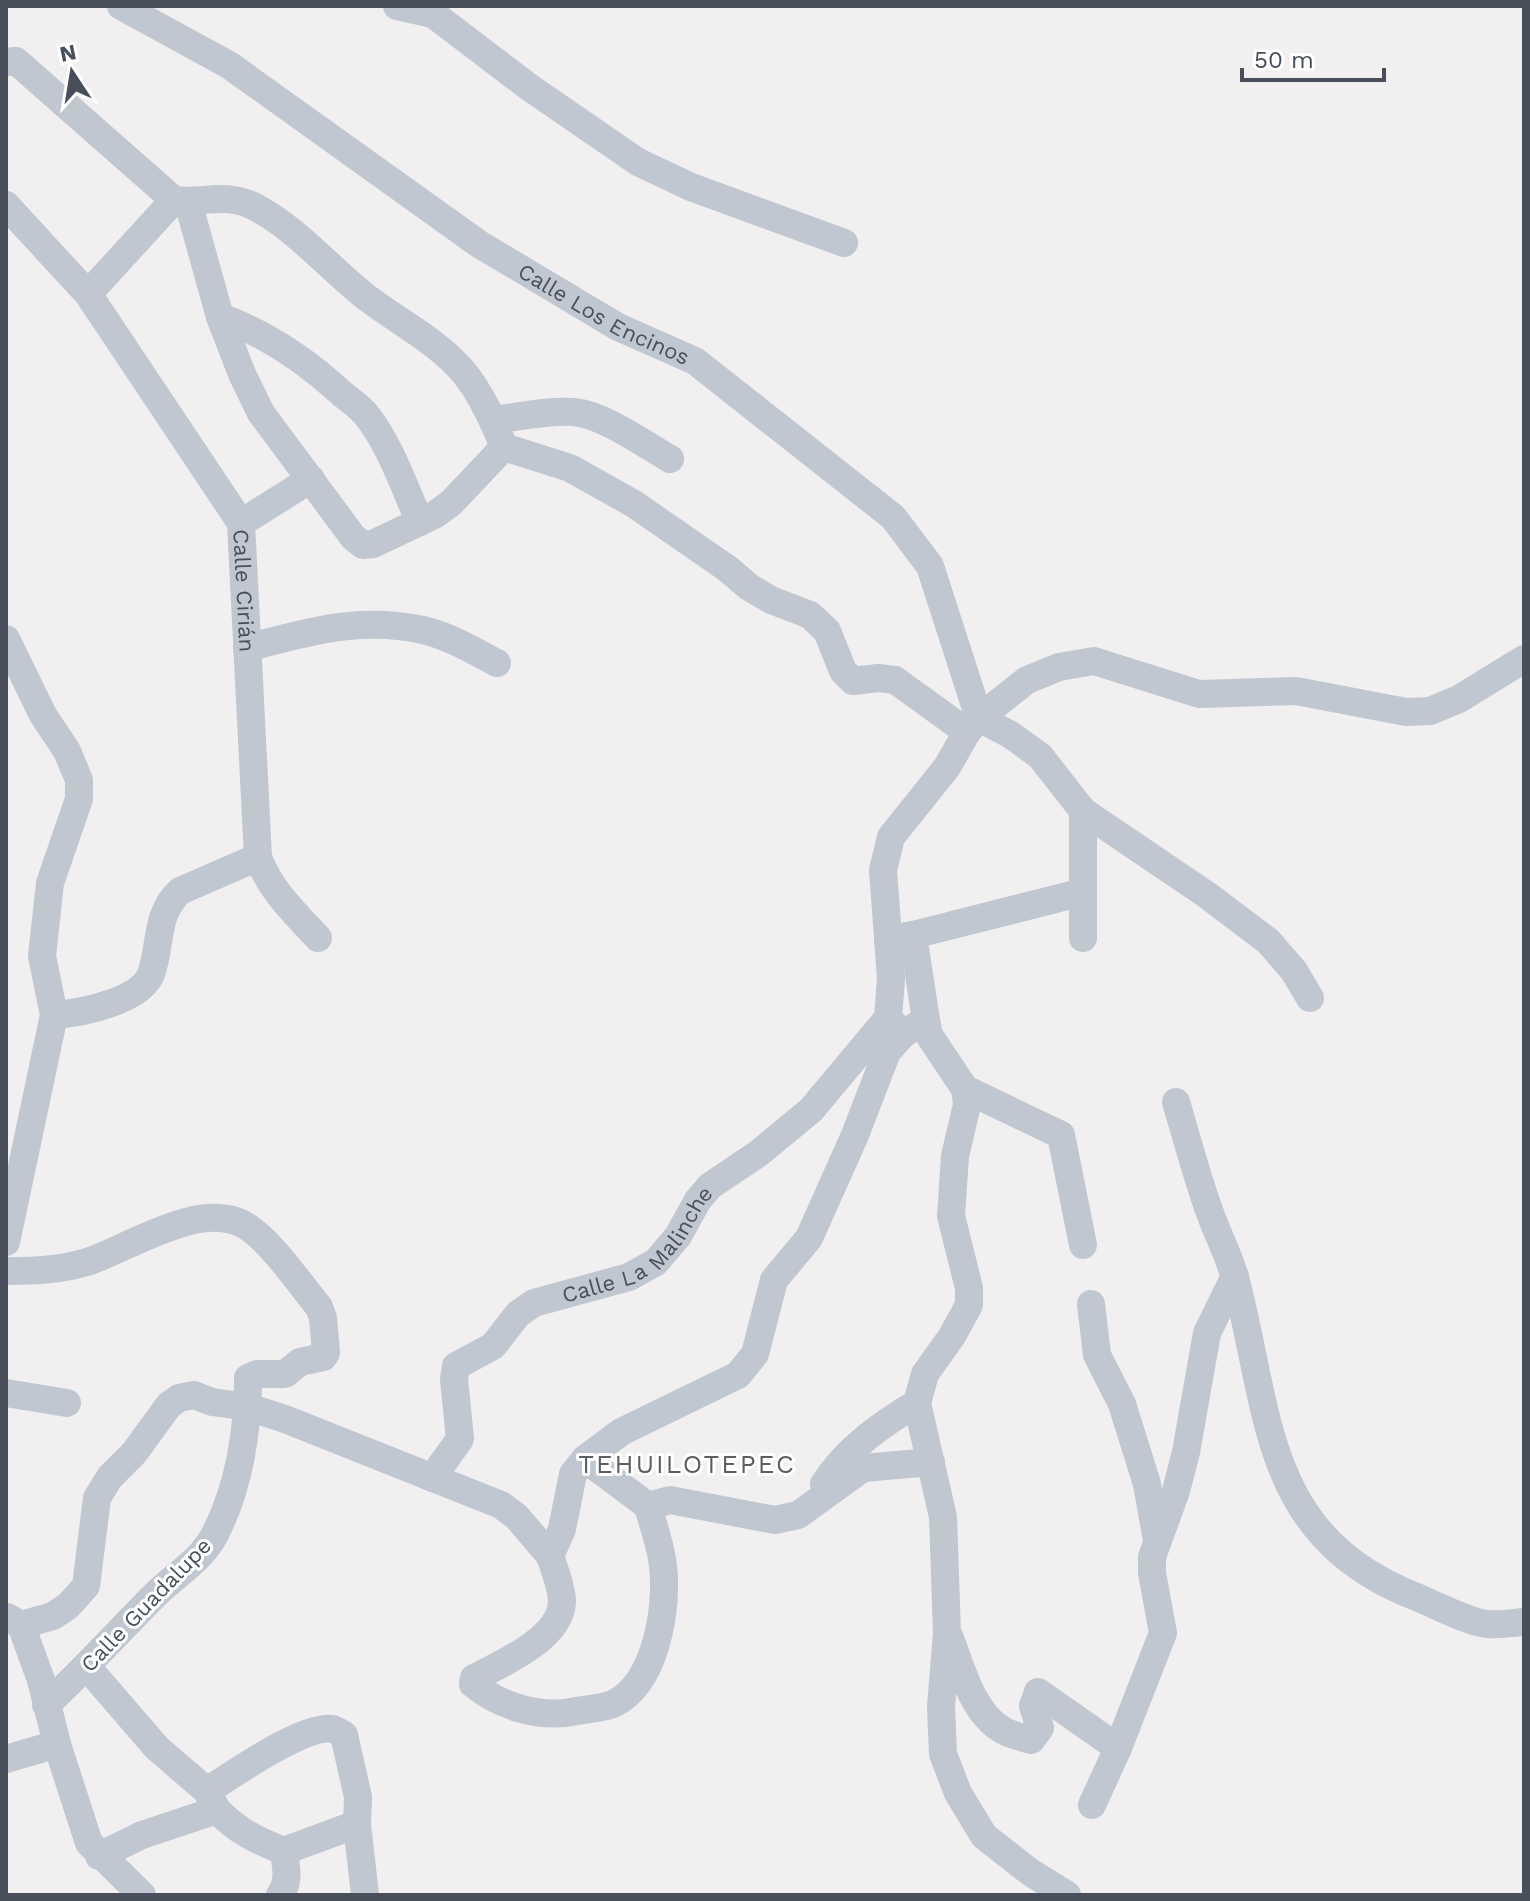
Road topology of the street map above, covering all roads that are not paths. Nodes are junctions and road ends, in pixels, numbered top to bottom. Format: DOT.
graph roads {
  1 [pos="121,6"];
  2 [pos="397,6"];
  3 [pos="11,61"];
  4 [pos="181,201"];
  5 [pos="6,205"];
  6 [pos="844,243"];
  7 [pos="88,294"];
  8 [pos="220,317"];
  9 [pos="493,420"];
  10 [pos="504,447"];
  11 [pos="670,459"];
  12 [pos="311,479"];
  13 [pos="420,522"];
  14 [pos="241,523"];
  15 [pos="6,639"];
  16 [pos="247,648"];
  17 [pos="1524,659"];
  18 [pos="497,663"];
  19 [pos="973,725"];
  20 [pos="1083,811"];
  21 [pos="258,857"];
  22 [pos="1083,892"];
  23 [pos="900,937"];
  24 [pos="318,938"];
  25 [pos="1083,938"];
  26 [pos="1310,998"];
  27 [pos="54,1015"];
  28 [pos="906,1024"];
  29 [pos="965,1089"];
  30 [pos="1176,1102"];
  31 [pos="6,1242"];
  32 [pos="1083,1245"];
  33 [pos="6,1271"];
  34 [pos="1235,1276"];
  35 [pos="1091,1304"];
  36 [pos="6,1393"];
  37 [pos="67,1403"];
  38 [pos="917,1403"];
  39 [pos="248,1407"];
  40 [pos="585,1459"];
  41 [pos="931,1462"];
  42 [pos="432,1478"];
  43 [pos="814,1502"];
  44 [pos="648,1506"];
  45 [pos="1157,1542"];
  46 [pos="550,1556"];
  47 [pos="13,1620"];
  48 [pos="1524,1622"];
  49 [pos="947,1633"];
  50 [pos="87,1667"];
  51 [pos="46,1705"];
  52 [pos="57,1744"];
  53 [pos="1118,1748"];
  54 [pos="6,1759"];
  55 [pos="212,1801"];
  56 [pos="1092,1805"];
  57 [pos="357,1824"];
  58 [pos="284,1851"];
  59 [pos="99,1856"];
  60 [pos="142,1895"];
  61 [pos="280,1895"];
  62 [pos="365,1895"];
  63 [pos="1067,1895"];
  1 -- 19 [label="street, Calle Los Encinos"];
  2 -- 6 [label="street"];
  3 -- 4 [label="street"];
  4 -- 7 [label="street"];
  4 -- 8 [label="street"];
  4 -- 9 [label="street"];
  5 -- 7 [label="street, Calle Cirián"];
  7 -- 14 [label="street, Calle Cirián"];
  8 -- 12 [label="street"];
  8 -- 13 [label="street"];
  9 -- 10 [label="street"];
  9 -- 11 [label="street"];
  10 -- 13 [label="street"];
  10 -- 19 [label="street"];
  12 -- 13 [label="street"];
  12 -- 14 [label="street"];
  14 -- 16 [label="street, Calle Cirián"];
  15 -- 27 [label="street"];
  16 -- 18 [label="street"];
  16 -- 21 [label="street, Calle Cirián"];
  17 -- 19 [label="street"];
  19 -- 20 [label="street"];
  19 -- 23 [label="street"];
  20 -- 22 [label="street"];
  20 -- 26 [label="street"];
  21 -- 24 [label="street, Calle Cirián"];
  21 -- 27 [label="street"];
  22 -- 23 [label="street"];
  22 -- 25 [label="street"];
  23 -- 28 [label="street"];
  23 -- 28 [label="street"];
  27 -- 31 [label="street"];
  28 -- 29 [label="street"];
  28 -- 40 [label="street"];
  28 -- 42 [label="street, Calle La Malinche"];
  29 -- 32 [label="street"];
  29 -- 38 [label="street"];
  30 -- 34 [label="street"];
  33 -- 39 [label="street, Calle Guadalupe"];
  34 -- 45 [label="street"];
  34 -- 48 [label="street"];
  35 -- 45 [label="street"];
  36 -- 37 [label="street"];
  38 -- 41 [label="street"];
  38 -- 43 [label="street"];
  39 -- 42 [label="street"];
  39 -- 47 [label="street"];
  39 -- 50 [label="street, Calle Guadalupe"];
  40 -- 44 [label="street"];
  40 -- 46 [label="street"];
  41 -- 43 [label="street"];
  41 -- 49 [label="street"];
  42 -- 46 [label="street"];
  43 -- 44 [label="street"];
  44 -- 46 [label="street"];
  45 -- 53 [label="street"];
  47 -- 51 [label="street"];
  49 -- 53 [label="street"];
  49 -- 63 [label="street"];
  50 -- 51 [label="street, Calle Guadalupe"];
  50 -- 55 [label="street"];
  51 -- 52 [label="street"];
  52 -- 54 [label="street"];
  52 -- 59 [label="street"];
  53 -- 56 [label="street"];
  55 -- 57 [label="street"];
  55 -- 58 [label="street"];
  55 -- 59 [label="street"];
  57 -- 58 [label="street"];
  57 -- 62 [label="street"];
  58 -- 61 [label="street"];
  59 -- 60 [label="street"];
}
